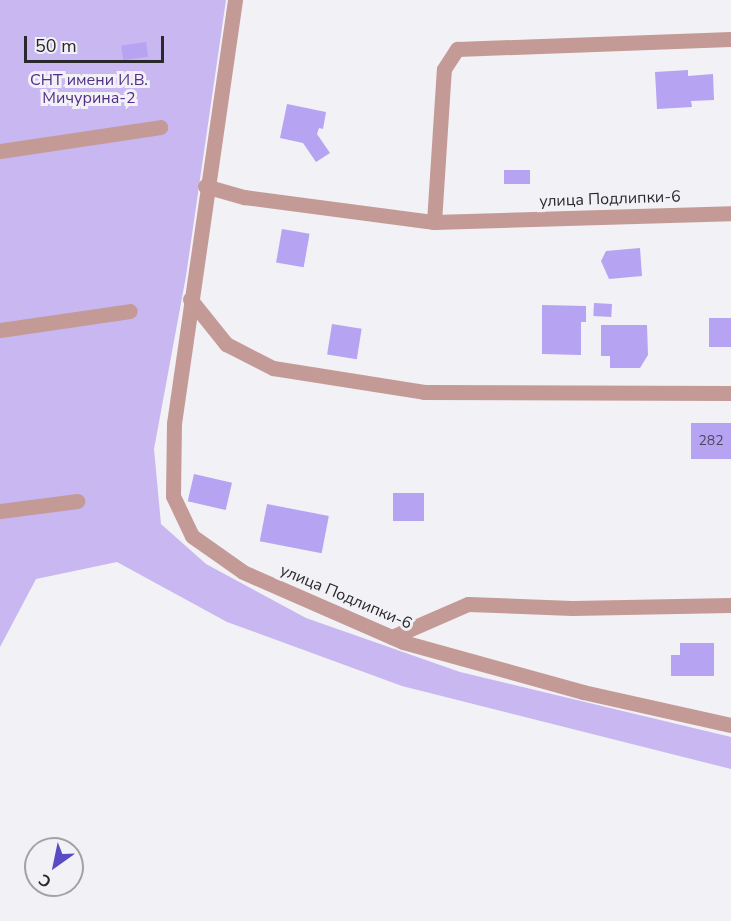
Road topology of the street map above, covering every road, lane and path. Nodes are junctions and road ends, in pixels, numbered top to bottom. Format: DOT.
graph roads {
  1 [pos="235,0"];
  2 [pos="731,39"];
  3 [pos="160,127"];
  4 [pos="0,151"];
  5 [pos="206,186"];
  6 [pos="731,213"];
  7 [pos="434,222"];
  8 [pos="190,299"];
  9 [pos="130,311"];
  10 [pos="0,330"];
  11 [pos="731,393"];
  12 [pos="78,501"];
  13 [pos="0,511"];
  14 [pos="731,605"];
  15 [pos="392,637"];
  16 [pos="731,725"];
  1 -- 5 [label="street, улица Подлипки-6"];
  2 -- 7 [label="street"];
  3 -- 4 [label="street"];
  5 -- 7 [label="street, улица Подлипки-6"];
  5 -- 8 [label="street, улица Подлипки-6"];
  6 -- 7 [label="street, улица Подлипки-6"];
  8 -- 11 [label="street"];
  8 -- 15 [label="street, улица Подлипки-6"];
  9 -- 10 [label="street"];
  12 -- 13 [label="street"];
  14 -- 15 [label="street"];
  15 -- 16 [label="street, улица Подлипки-6"];
}
